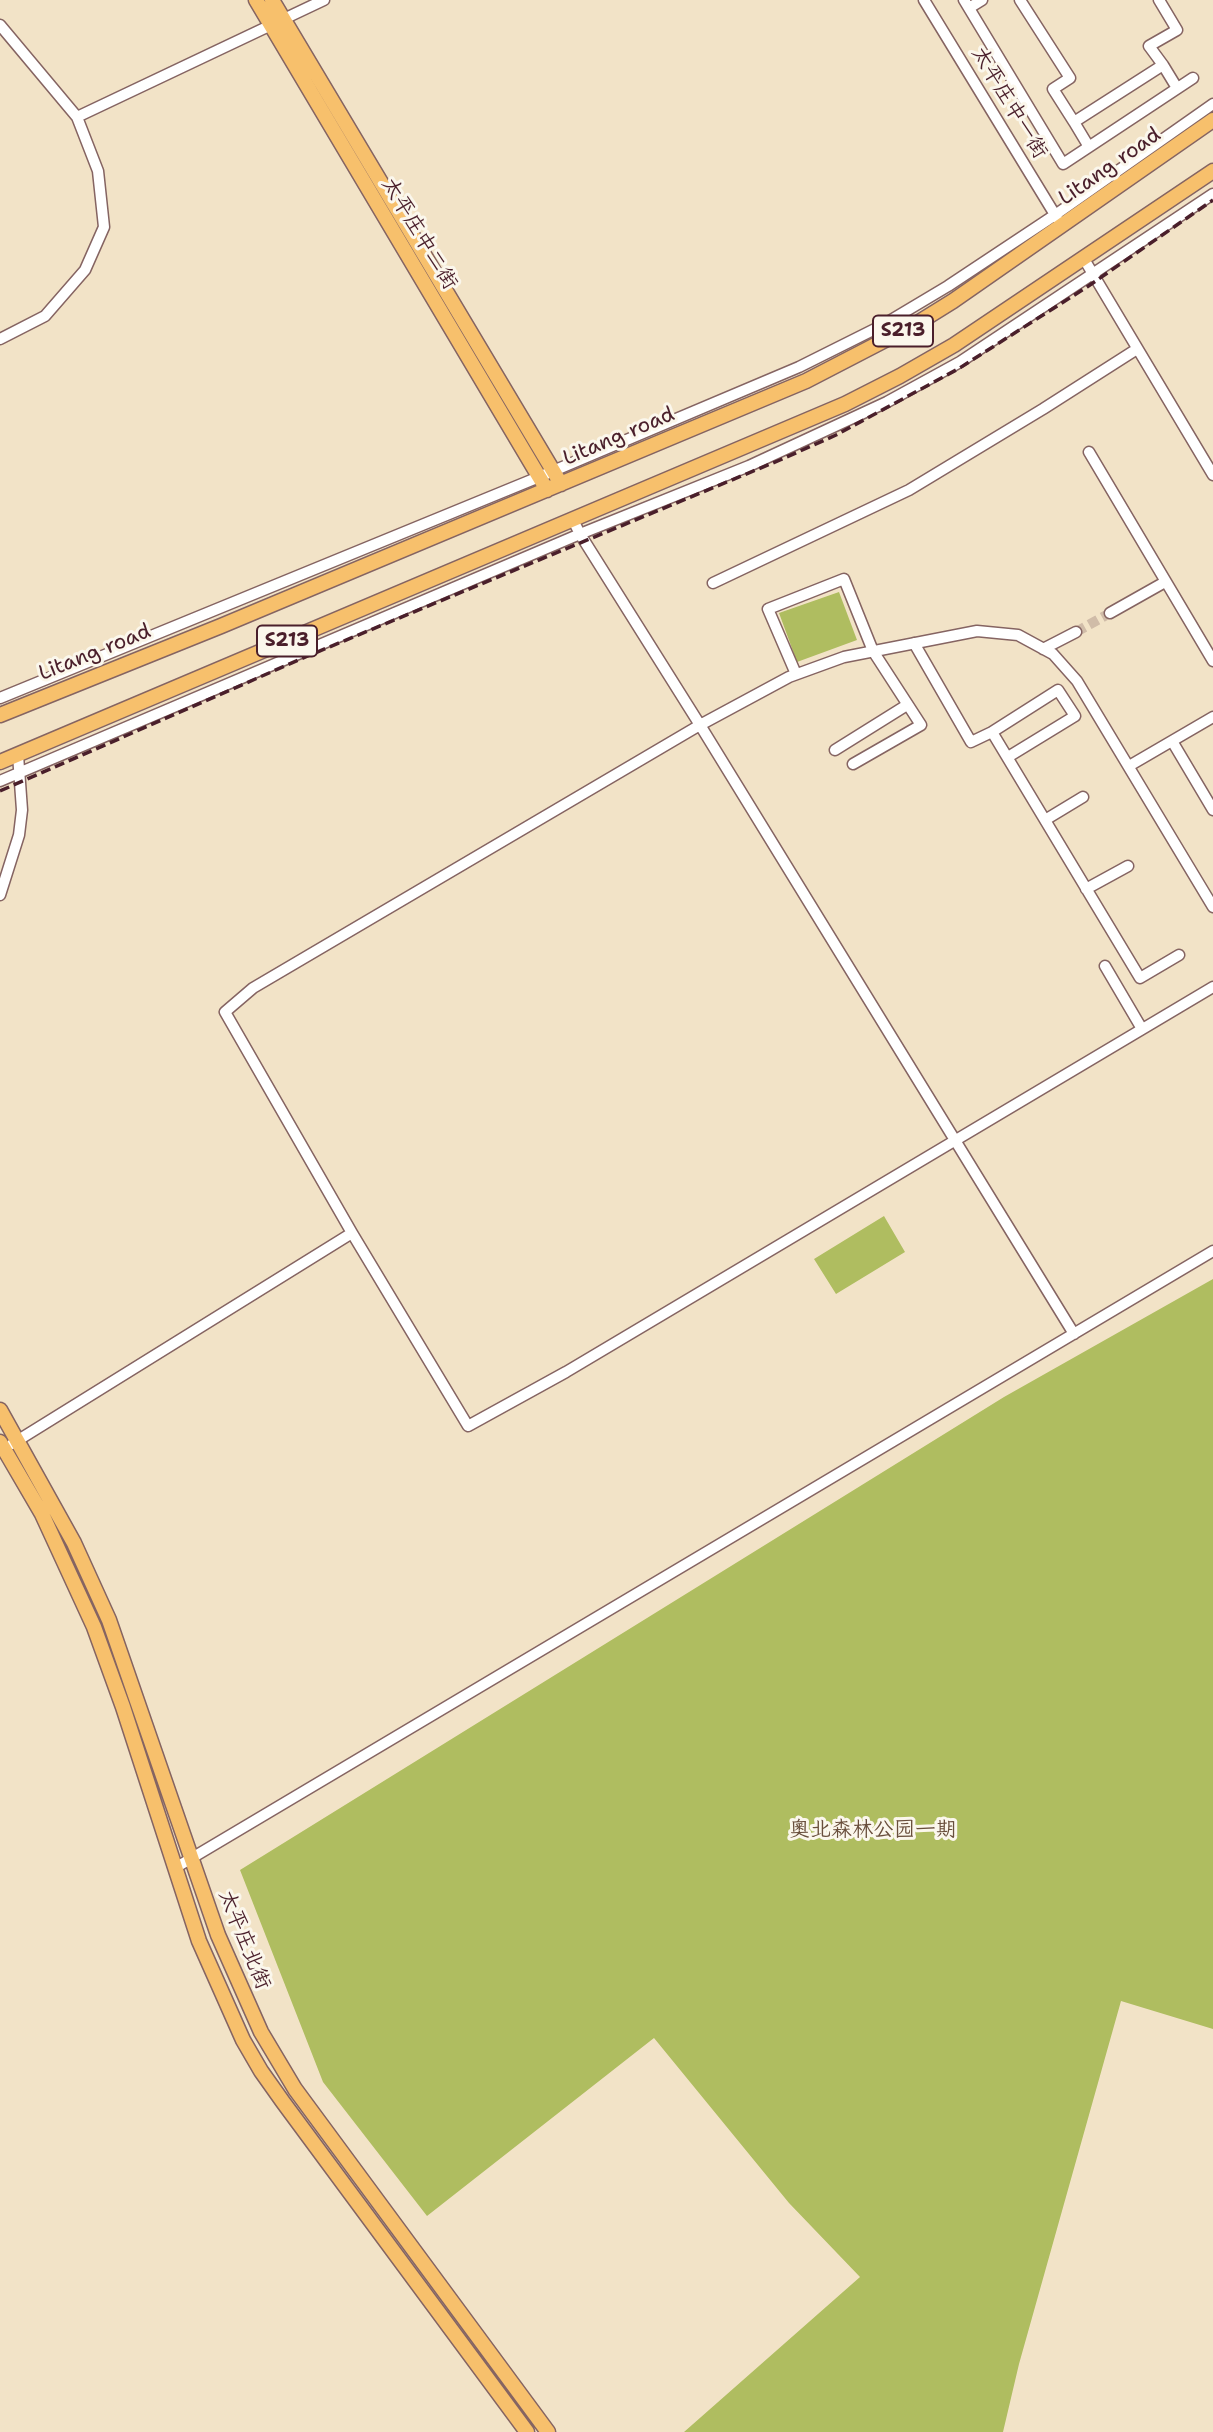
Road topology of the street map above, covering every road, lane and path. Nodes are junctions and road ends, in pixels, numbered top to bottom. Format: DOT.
graph roads {
  1 [pos="256,0"];
  2 [pos="272,0"];
  3 [pos="324,0"];
  4 [pos="923,0"];
  5 [pos="982,0"];
  6 [pos="1020,0"];
  7 [pos="1159,0"];
  8 [pos="967,4"];
  9 [pos="277,22"];
  10 [pos="0,25"];
  11 [pos="1163,65"];
  12 [pos="1193,78"];
  13 [pos="1177,88"];
  14 [pos="1213,104"];
  15 [pos="77,117"];
  16 [pos="1213,120"];
  17 [pos="1074,122"];
  18 [pos="1089,147"];
  19 [pos="1213,171"];
  20 [pos="1213,194"];
  21 [pos="1058,221"];
  22 [pos="1084,259"];
  23 [pos="1093,275"];
  24 [pos="0,339"];
  25 [pos="1138,349"];
  26 [pos="1089,452"];
  27 [pos="553,471"];
  28 [pos="1213,475"];
  29 [pos="543,484"];
  30 [pos="561,484"];
  31 [pos="573,520"];
  32 [pos="580,534"];
  33 [pos="1165,582"];
  34 [pos="713,583"];
  35 [pos="1111,612"];
  36 [pos="1076,632"];
  37 [pos="914,643"];
  38 [pos="1043,649"];
  39 [pos="873,651"];
  40 [pos="1213,661"];
  41 [pos="796,674"];
  42 [pos="0,698"];
  43 [pos="907,705"];
  44 [pos="0,715"];
  45 [pos="1213,717"];
  46 [pos="700,725"];
  47 [pos="992,732"];
  48 [pos="1172,741"];
  49 [pos="835,750"];
  50 [pos="18,754"];
  51 [pos="1008,757"];
  52 [pos="0,762"];
  53 [pos="853,764"];
  54 [pos="1129,766"];
  55 [pos="20,772"];
  56 [pos="0,781"];
  57 [pos="1083,797"];
  58 [pos="1213,810"];
  59 [pos="1045,820"];
  60 [pos="1128,866"];
  61 [pos="1087,889"];
  62 [pos="0,895"];
  63 [pos="1213,907"];
  64 [pos="1179,955"];
  65 [pos="1104,966"];
  66 [pos="1213,987"];
  67 [pos="1142,1029"];
  68 [pos="955,1140"];
  69 [pos="352,1233"];
  70 [pos="1213,1251"];
  71 [pos="1074,1334"];
  72 [pos="0,1410"];
  73 [pos="18,1440"];
  74 [pos="2,1445"];
  75 [pos="190,1859"];
  76 [pos="175,1868"];
  77 [pos="527,2432"];
  78 [pos="548,2432"];
  1 -- 9 [label="main road, 太平庄中二街"];
  2 -- 9 [label="main road, 太平庄中二街"];
  3 -- 9 [label="street"];
  4 -- 21 [label="street, 太平庄中一街"];
  5 -- 8 [label="street"];
  6 -- 17 [label="street"];
  7 -- 11 [label="street"];
  8 -- 18 [label="street"];
  9 -- 15 [label="street"];
  9 -- 27 [label="main road, 太平庄中二街"];
  9 -- 29 [label="main road, 太平庄中二街"];
  10 -- 15 [label="street"];
  11 -- 13 [label="street"];
  11 -- 17 [label="street"];
  12 -- 13 [label="street"];
  13 -- 18 [label="street"];
  14 -- 21 [label="street, Litang road / S213"];
  15 -- 24 [label="street"];
  16 -- 21 [label="main road, Litang road / S213"];
  17 -- 18 [label="street"];
  19 -- 22 [label="main road, S213"];
  20 -- 23 [label="street, S213"];
  21 -- 27 [label="street, Litang road / S213"];
  21 -- 30 [label="main road, Litang road / S213"];
  22 -- 23 [label="street"];
  22 -- 31 [label="main road, S213"];
  23 -- 25 [label="street"];
  23 -- 32 [label="street, S213"];
  25 -- 28 [label="street"];
  25 -- 34 [label="street"];
  26 -- 33 [label="street"];
  27 -- 29 [label="street, Litang road / S213"];
  27 -- 30 [label="main road, 太平庄中二街"];
  29 -- 30 [label="main road, Litang road / S213"];
  29 -- 42 [label="street, Litang road / S213"];
  29 -- 44 [label="main road, Litang road / S213"];
  31 -- 32 [label="street"];
  31 -- 50 [label="main road, S213"];
  32 -- 46 [label="street"];
  32 -- 55 [label="street, S213"];
  33 -- 35 [label="street"];
  33 -- 40 [label="street"];
  36 -- 38 [label="street"];
  37 -- 38 [label="street"];
  37 -- 39 [label="street"];
  37 -- 47 [label="street"];
  38 -- 54 [label="street"];
  39 -- 41 [label="street"];
  39 -- 41 [label="street"];
  39 -- 43 [label="street"];
  41 -- 46 [label="street"];
  43 -- 49 [label="street"];
  43 -- 53 [label="street"];
  45 -- 48 [label="street"];
  46 -- 68 [label="street"];
  46 -- 69 [label="street"];
  47 -- 51 [label="street"];
  47 -- 51 [label="street"];
  48 -- 54 [label="street"];
  48 -- 58 [label="street"];
  50 -- 52 [label="main road, S213"];
  50 -- 55 [label="street"];
  51 -- 59 [label="street"];
  54 -- 63 [label="street"];
  55 -- 56 [label="street, S213"];
  55 -- 62 [label="street"];
  57 -- 59 [label="street"];
  59 -- 61 [label="street"];
  60 -- 61 [label="street"];
  61 -- 64 [label="street"];
  65 -- 67 [label="street"];
  66 -- 67 [label="street"];
  67 -- 68 [label="street"];
  68 -- 69 [label="street"];
  68 -- 71 [label="street"];
  69 -- 73 [label="street"];
  70 -- 71 [label="street"];
  71 -- 75 [label="street"];
  72 -- 73 [label="main road, 太平庄北街"];
  73 -- 74 [label="street"];
  73 -- 75 [label="main road, 太平庄北街"];
  74 -- 76 [label="main road, 太平庄北街"];
  75 -- 76 [label="street"];
  75 -- 78 [label="main road, 太平庄北街"];
  76 -- 77 [label="main road, 太平庄北街"];
}
